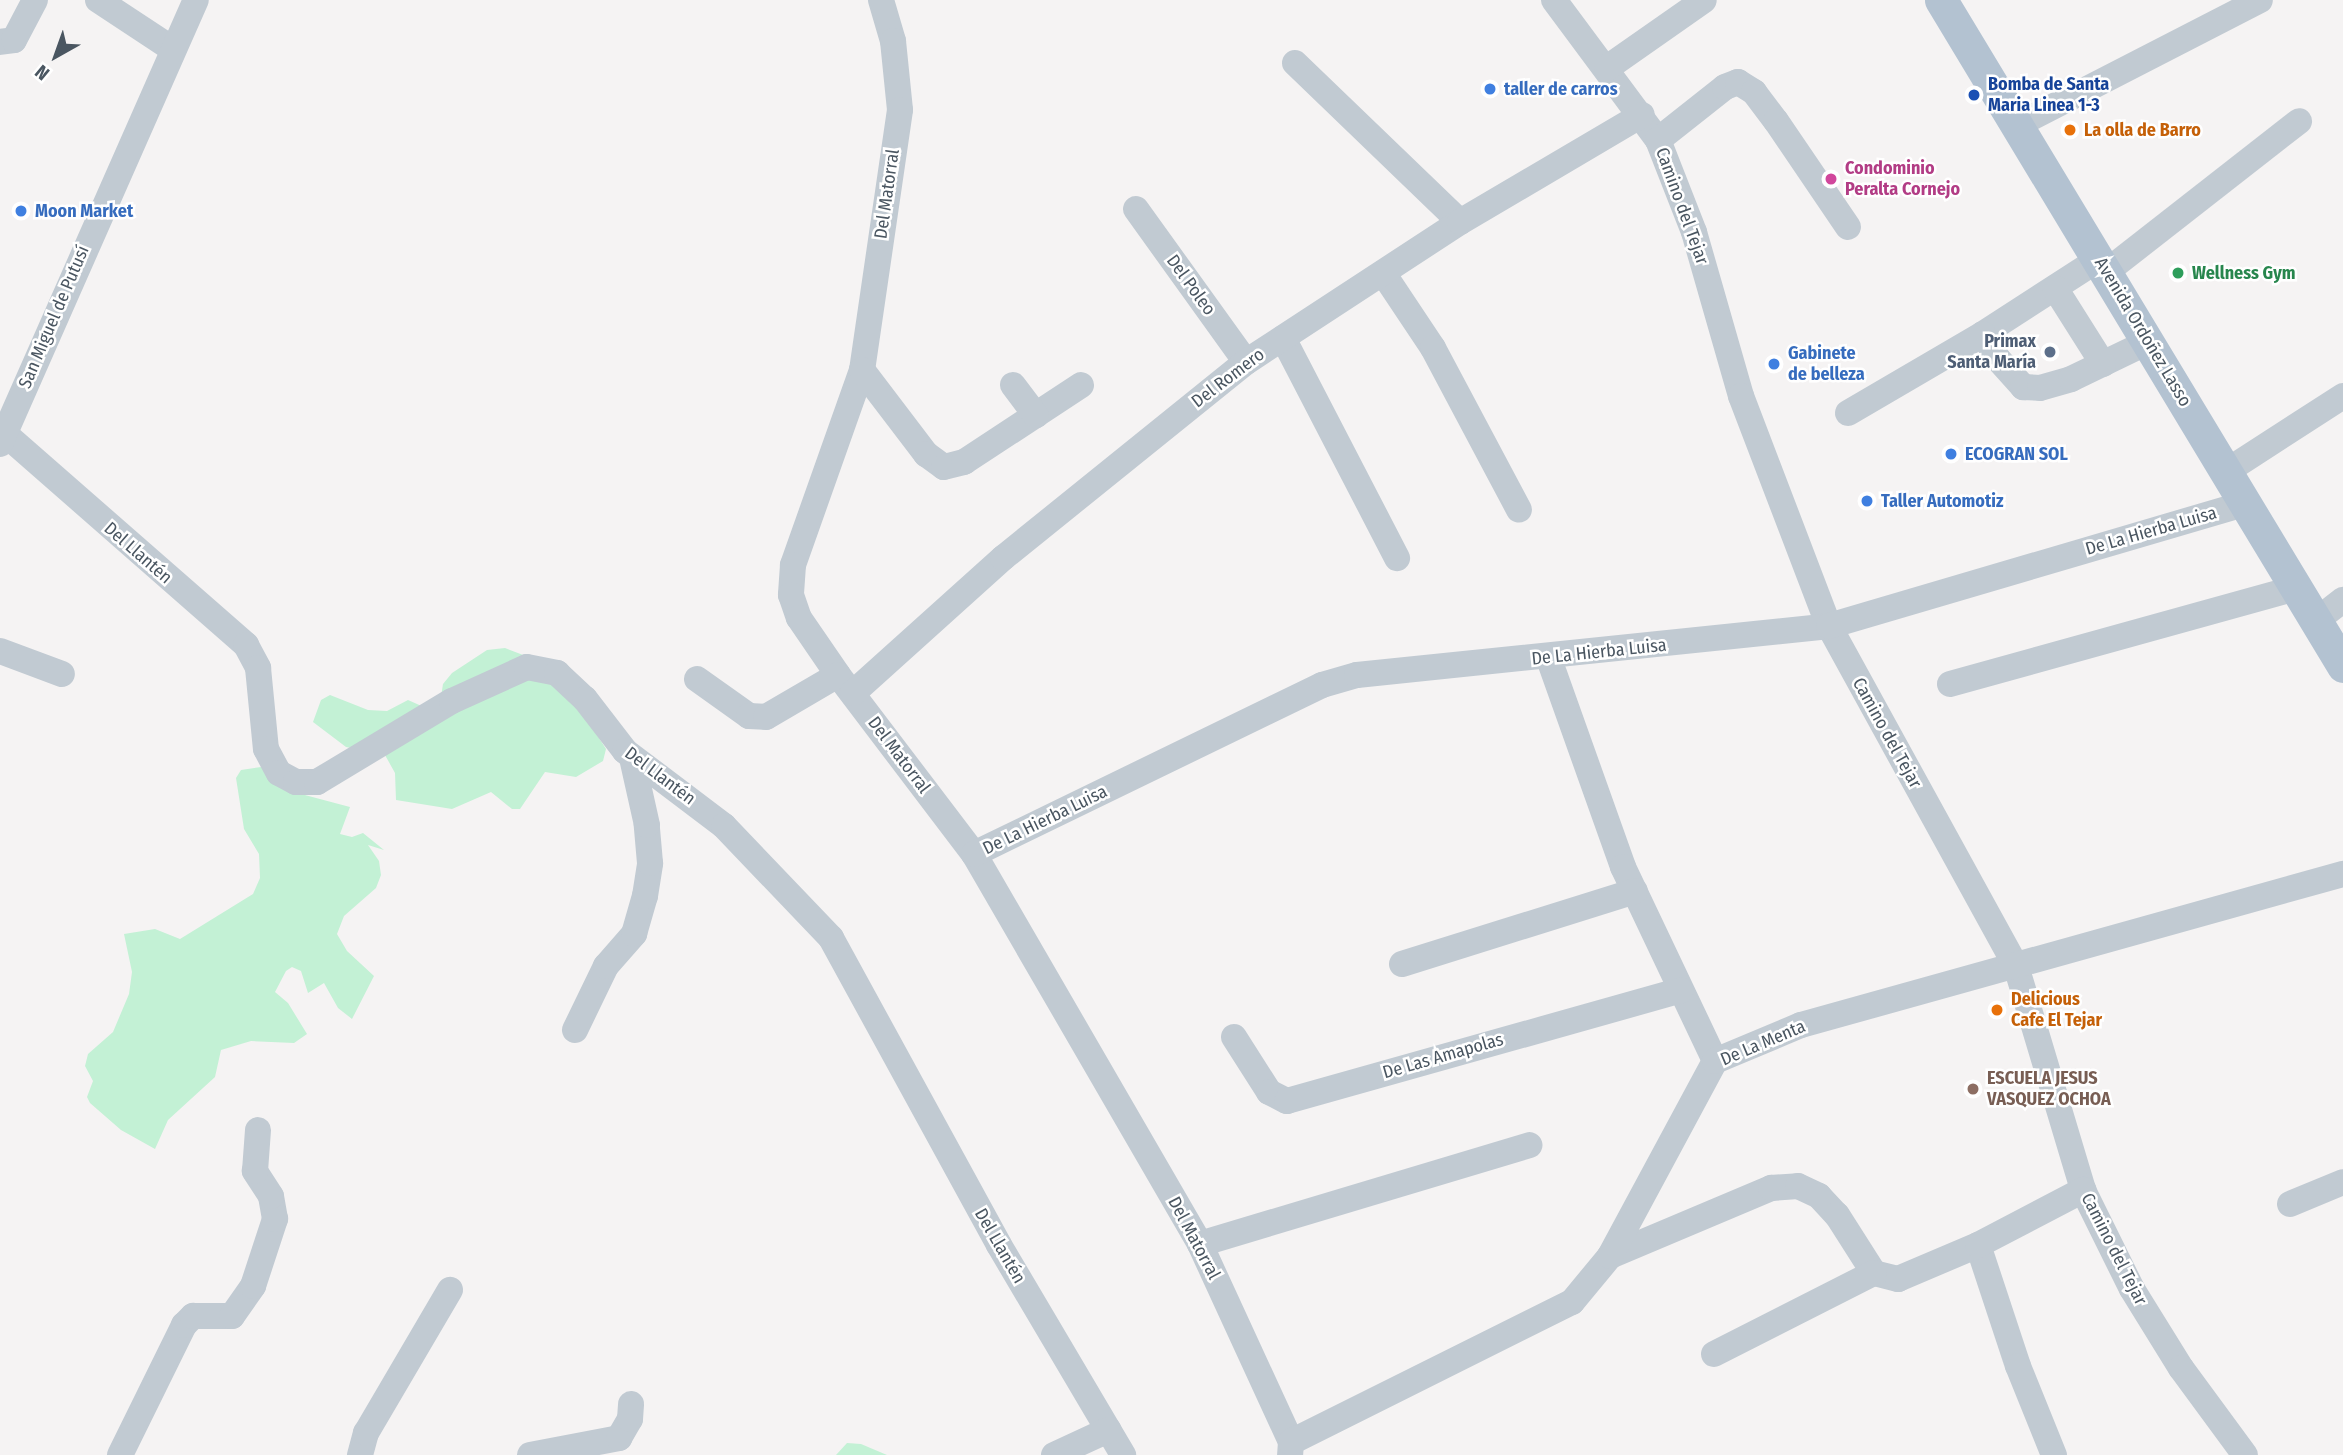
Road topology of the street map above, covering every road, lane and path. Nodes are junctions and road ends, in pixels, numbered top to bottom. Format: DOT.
graph roads {
  1 [pos="35,0"];
  2 [pos="98,0"];
  3 [pos="196,0"];
  4 [pos="881,0"];
  5 [pos="1554,0"];
  6 [pos="1704,0"];
  7 [pos="1941,0"];
  8 [pos="2260,0"];
  9 [pos="0,42"];
  10 [pos="171,48"];
  11 [pos="1295,63"];
  12 [pos="1607,68"];
  13 [pos="1642,116"];
  14 [pos="2299,121"];
  15 [pos="2017,125"];
  16 [pos="1658,140"];
  17 [pos="1136,209"];
  18 [pos="1460,222"];
  19 [pos="1848,227"];
  20 [pos="2102,265"];
  21 [pos="1383,273"];
  22 [pos="2055,288"];
  23 [pos="1983,334"];
  24 [pos="1283,338"];
  25 [pos="2148,342"];
  26 [pos="1246,362"];
  27 [pos="2103,364"];
  28 [pos="862,370"];
  29 [pos="1013,385"];
  30 [pos="1081,385"];
  31 [pos="2343,396"];
  32 [pos="1848,413"];
  33 [pos="1036,415"];
  34 [pos="2,439"];
  35 [pos="2227,471"];
  36 [pos="2246,503"];
  37 [pos="1519,510"];
  38 [pos="1397,558"];
  39 [pos="2297,588"];
  40 [pos="2343,600"];
  41 [pos="2317,620"];
  42 [pos="1829,626"];
  43 [pos="0,651"];
  44 [pos="1549,659"];
  45 [pos="2343,666"];
  46 [pos="62,674"];
  47 [pos="697,679"];
  48 [pos="845,684"];
  49 [pos="1950,684"];
  50 [pos="632,758"];
  51 [pos="974,854"];
  52 [pos="2343,874"];
  53 [pos="1635,891"];
  54 [pos="1402,964"];
  55 [pos="2016,966"];
  56 [pos="1681,990"];
  57 [pos="575,1030"];
  58 [pos="1234,1037"];
  59 [pos="1715,1061"];
  60 [pos="258,1129"];
  61 [pos="1529,1145"];
  62 [pos="2343,1182"];
  63 [pos="2083,1191"];
  64 [pos="2290,1204"];
  65 [pos="1200,1244"];
  66 [pos="1978,1245"];
  67 [pos="1610,1256"];
  68 [pos="1874,1273"];
  69 [pos="450,1290"];
  70 [pos="1714,1354"];
  71 [pos="631,1404"];
  72 [pos="1108,1430"];
  73 [pos="1290,1449"];
  74 [pos="120,1455"];
  75 [pos="360,1455"];
  76 [pos="530,1455"];
  77 [pos="1054,1455"];
  78 [pos="1123,1455"];
  79 [pos="2054,1455"];
  80 [pos="2245,1455"];
  1 -- 9 [label="street"];
  2 -- 10 [label="street"];
  3 -- 10 [label="street, San Miguel de Putusí"];
  4 -- 28 [label="street, Del Matorral"];
  5 -- 12 [label="street, Camino del Tejar"];
  6 -- 12 [label="street"];
  7 -- 15 [label="main road, Avenida Ordoñez Lasso"];
  8 -- 15 [label="street"];
  10 -- 34 [label="street, San Miguel de Putusí"];
  11 -- 18 [label="street"];
  12 -- 13 [label="street, Camino del Tejar"];
  13 -- 16 [label="street, Camino del Tejar"];
  13 -- 18 [label="street, Del Romero"];
  14 -- 20 [label="street"];
  15 -- 20 [label="main road, Avenida Ordoñez Lasso"];
  16 -- 19 [label="street"];
  16 -- 42 [label="street, Camino del Tejar"];
  17 -- 26 [label="street, Del Poleo"];
  18 -- 21 [label="street, Del Romero"];
  20 -- 22 [label="street"];
  20 -- 25 [label="main road, Avenida Ordoñez Lasso"];
  21 -- 24 [label="street, Del Romero"];
  21 -- 37 [label="street"];
  22 -- 23 [label="street"];
  22 -- 27 [label="street"];
  23 -- 27 [label="street"];
  23 -- 32 [label="street"];
  24 -- 26 [label="street, Del Romero"];
  24 -- 38 [label="street"];
  25 -- 27 [label="street"];
  25 -- 35 [label="main road, Avenida Ordoñez Lasso"];
  26 -- 48 [label="street, Del Romero"];
  28 -- 33 [label="street"];
  28 -- 48 [label="street, Del Matorral"];
  29 -- 33 [label="street"];
  30 -- 33 [label="street"];
  31 -- 35 [label="street"];
  34 -- 50 [label="street, Del Llantén"];
  35 -- 36 [label="main road, Avenida Ordoñez Lasso"];
  36 -- 39 [label="main road, Avenida Ordoñez Lasso"];
  36 -- 42 [label="street, De La Hierba Luisa"];
  39 -- 41 [label="main road, Avenida Ordoñez Lasso"];
  39 -- 49 [label="street"];
  40 -- 41 [label="street"];
  41 -- 45 [label="main road, Avenida Ordoñez Lasso"];
  42 -- 44 [label="street, De La Hierba Luisa"];
  42 -- 55 [label="street, Camino del Tejar"];
  43 -- 46 [label="street"];
  44 -- 51 [label="street, De La Hierba Luisa"];
  44 -- 53 [label="street"];
  47 -- 48 [label="street, Del Romero"];
  48 -- 51 [label="street, Del Matorral"];
  50 -- 57 [label="street"];
  50 -- 72 [label="street, Del Llantén"];
  51 -- 65 [label="street, Del Matorral"];
  52 -- 55 [label="street, De La Menta"];
  53 -- 54 [label="street"];
  53 -- 56 [label="street"];
  55 -- 59 [label="street, De La Menta"];
  55 -- 63 [label="street, Camino del Tejar"];
  56 -- 58 [label="street, De Las Amapolas"];
  56 -- 59 [label="street"];
  59 -- 67 [label="street, De La Menta"];
  60 -- 74 [label="street"];
  61 -- 65 [label="street"];
  62 -- 64 [label="street"];
  63 -- 66 [label="street"];
  63 -- 80 [label="street, Camino del Tejar"];
  65 -- 73 [label="street, Del Matorral"];
  66 -- 68 [label="street"];
  66 -- 79 [label="street"];
  67 -- 68 [label="street"];
  67 -- 73 [label="street, De La Menta"];
  68 -- 70 [label="street"];
  69 -- 75 [label="street"];
  71 -- 76 [label="street"];
  72 -- 77 [label="street"];
  72 -- 78 [label="street, Del Llantén"];
}
